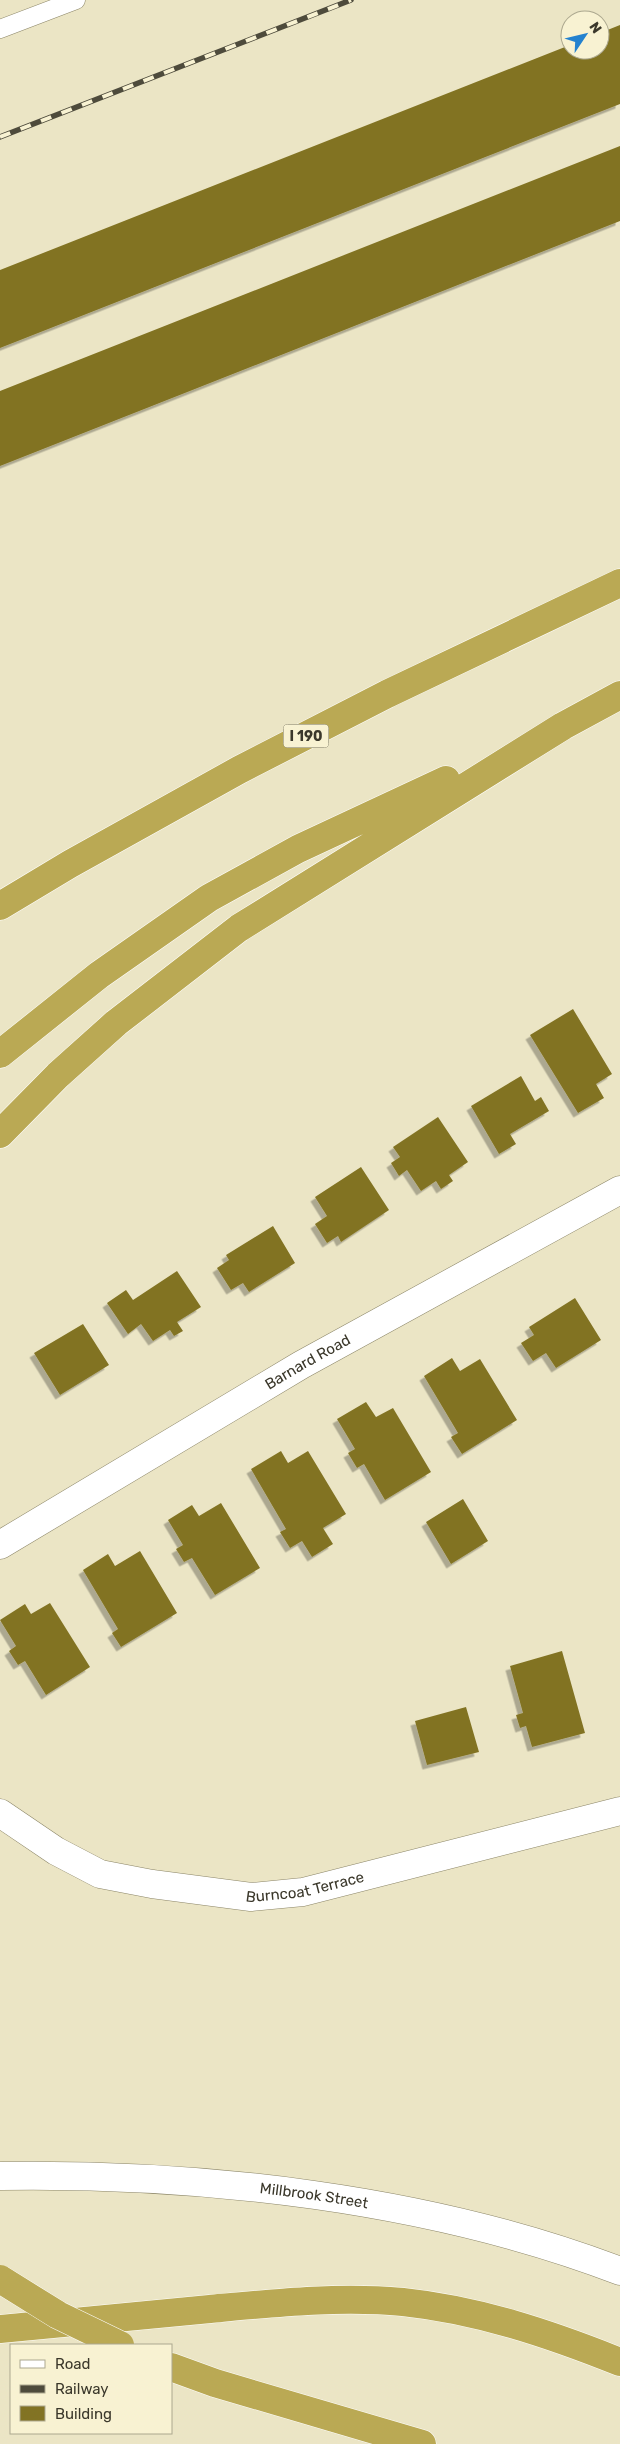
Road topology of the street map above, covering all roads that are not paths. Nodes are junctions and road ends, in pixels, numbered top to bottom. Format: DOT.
graph roads {
  1 [pos="76,0"];
  2 [pos="0,29"];
  3 [pos="620,583"];
  4 [pos="620,695"];
  5 [pos="563,726"];
  6 [pos="0,906"];
  7 [pos="0,1054"];
  8 [pos="0,1134"];
  9 [pos="620,1190"];
  10 [pos="0,1545"];
  11 [pos="620,1811"];
  12 [pos="0,1812"];
  13 [pos="0,2176"];
  14 [pos="620,2271"];
  15 [pos="0,2279"];
  16 [pos="0,2329"];
  17 [pos="118,2344"];
  18 [pos="620,2362"];
  19 [pos="172,2367"];
  20 [pos="422,2444"];
  1 -- 2 [label="lane"];
  3 -- 6 [label="highway, I 190"];
  4 -- 5 [label="highway"];
  5 -- 7 [label="highway"];
  5 -- 8 [label="highway"];
  9 -- 10 [label="street, Barnard Road"];
  11 -- 12 [label="street, Burncoat Terrace"];
  13 -- 14 [label="street, Millbrook Street"];
  15 -- 17 [label="highway, bridge"];
  16 -- 18 [label="highway"];
  19 -- 20 [label="highway"];
}
